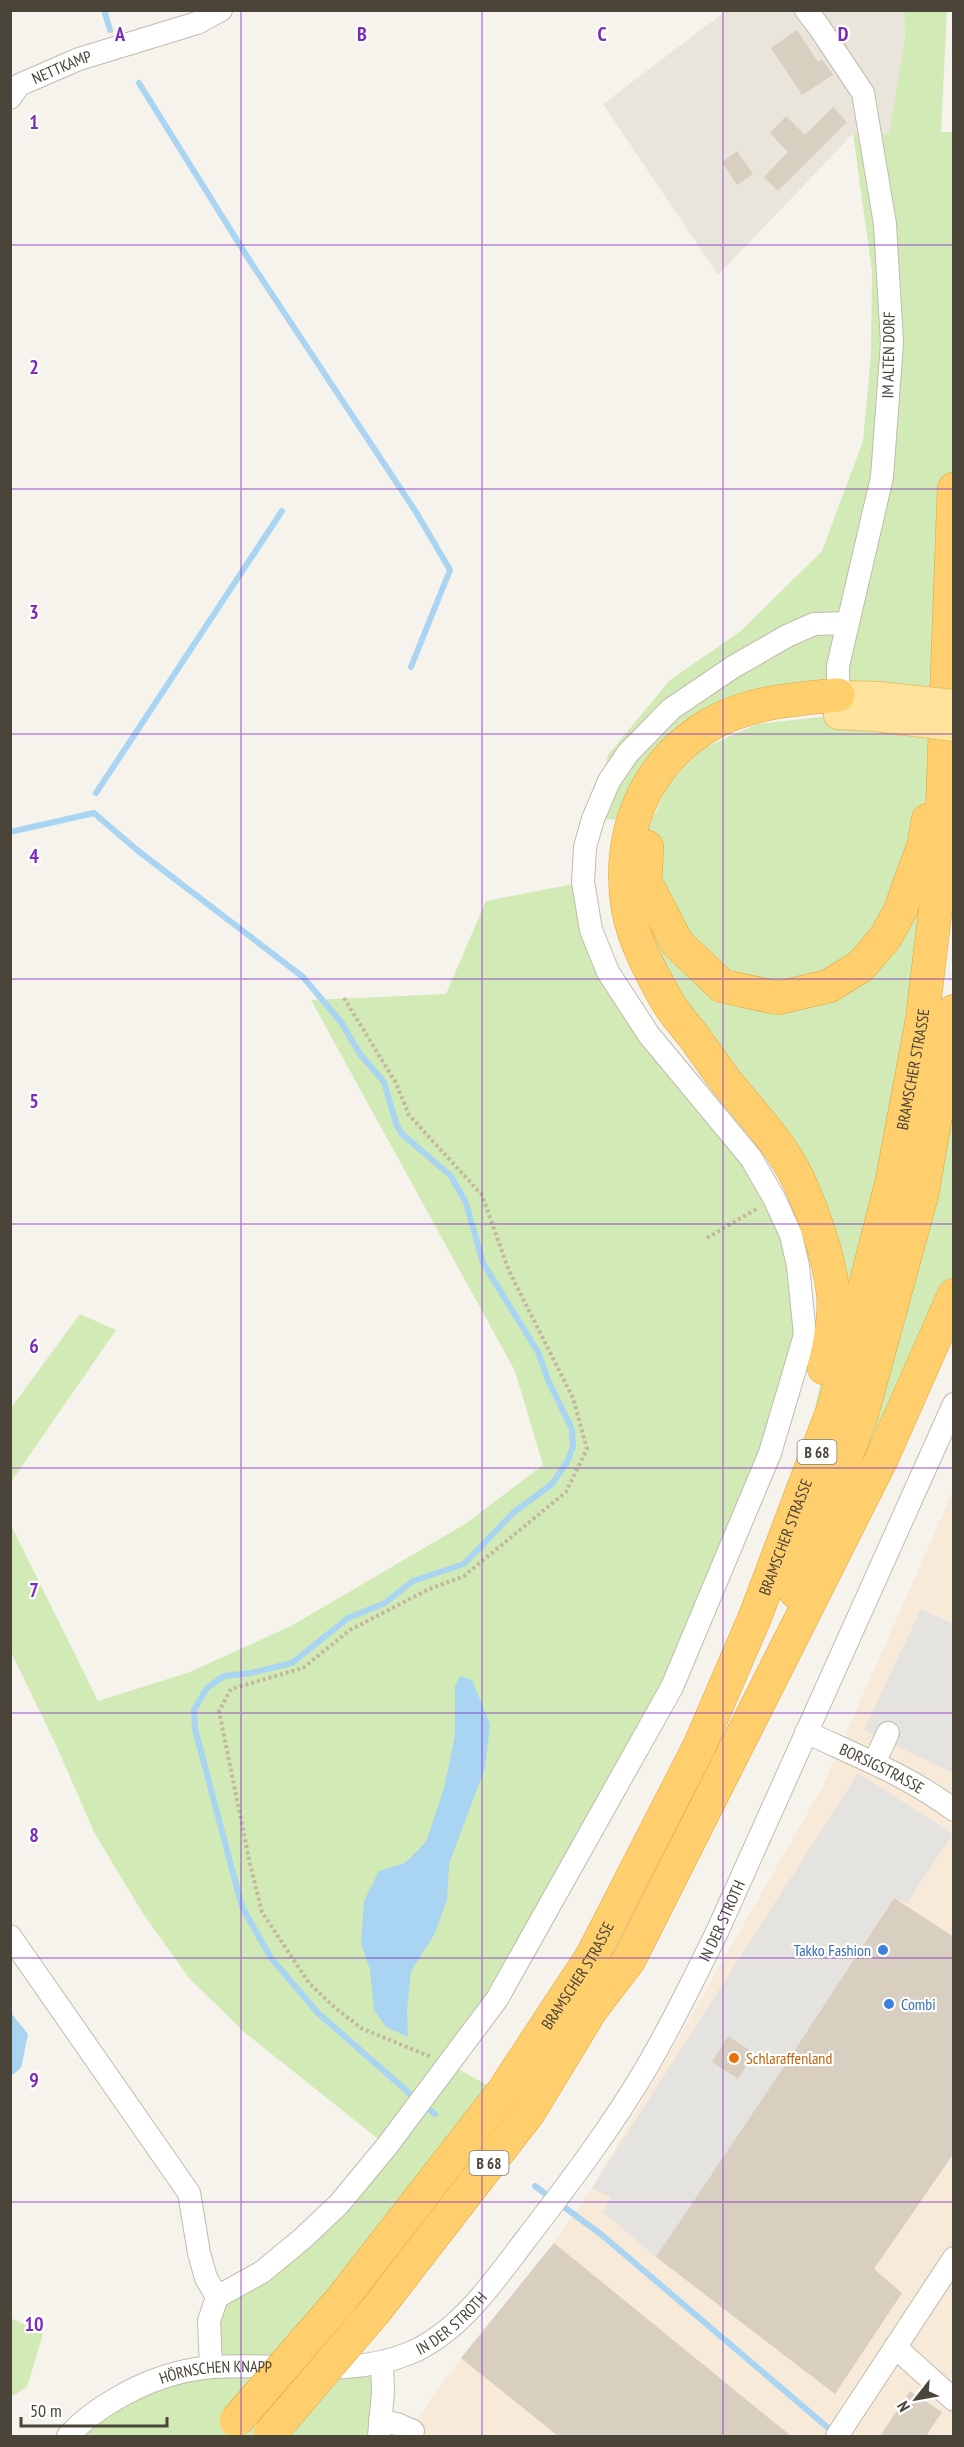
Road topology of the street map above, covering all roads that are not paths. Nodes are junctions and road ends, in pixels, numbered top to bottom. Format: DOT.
graph roads {
  1 [pos="221,10"];
  2 [pos="806,10"];
  3 [pos="13,88"];
  4 [pos="954,489"];
  5 [pos="848,623"];
  6 [pos="954,704"];
  7 [pos="838,705"];
  8 [pos="877,707"];
  9 [pos="949,733"];
  10 [pos="954,1011"];
  11 [pos="954,1294"];
  12 [pos="954,1404"];
  13 [pos="811,1469"];
  14 [pos="807,1732"];
  15 [pos="888,1733"];
  16 [pos="874,1763"];
  17 [pos="729,1764"];
  18 [pos="954,1810"];
  19 [pos="10,1936"];
  20 [pos="954,2258"];
  21 [pos="217,2297"];
  22 [pos="895,2347"];
  23 [pos="382,2363"];
  24 [pos="211,2367"];
  25 [pos="954,2400"];
  26 [pos="229,2429"];
  27 [pos="379,2429"];
  28 [pos="413,2431"];
  29 [pos="839,2433"];
  30 [pos="269,2435"];
  31 [pos="68,2436"];
  1 -- 3 [label="street, NETTKAMP"];
  2 -- 5 [label="street, IM ALTEN DORF"];
  4 -- 9 [label="highway, BRAMSCHER STRASSE / B 68"];
  5 -- 7 [label="street, IM ALTEN DORF"];
  5 -- 21 [label="street"];
  6 -- 8 [label="main road, bridge"];
  7 -- 8 [label="main road"];
  7 -- 9 [label="highway"];
  7 -- 13 [label="highway"];
  8 -- 9 [label="main road, bridge"];
  9 -- 13 [label="highway, BRAMSCHER STRASSE / B 68"];
  10 -- 17 [label="highway, B 68"];
  11 -- 17 [label="highway"];
  12 -- 14 [label="street, IN DER STROTH"];
  13 -- 26 [label="highway, BRAMSCHER STRASSE / B 68, bridge"];
  14 -- 16 [label="street, BORSIGSTRASSE"];
  14 -- 23 [label="street, IN DER STROTH"];
  15 -- 16 [label="street"];
  16 -- 18 [label="street, BORSIGSTRASSE"];
  17 -- 30 [label="highway, B 68, bridge"];
  19 -- 21 [label="street"];
  20 -- 22 [label="street"];
  21 -- 24 [label="street"];
  22 -- 25 [label="street"];
  22 -- 29 [label="street"];
  23 -- 24 [label="street, HÖRNSCHEN KNAPP"];
  23 -- 27 [label="street"];
  24 -- 31 [label="street, HÖRNSCHEN KNAPP"];
  27 -- 28 [label="street"];
}
